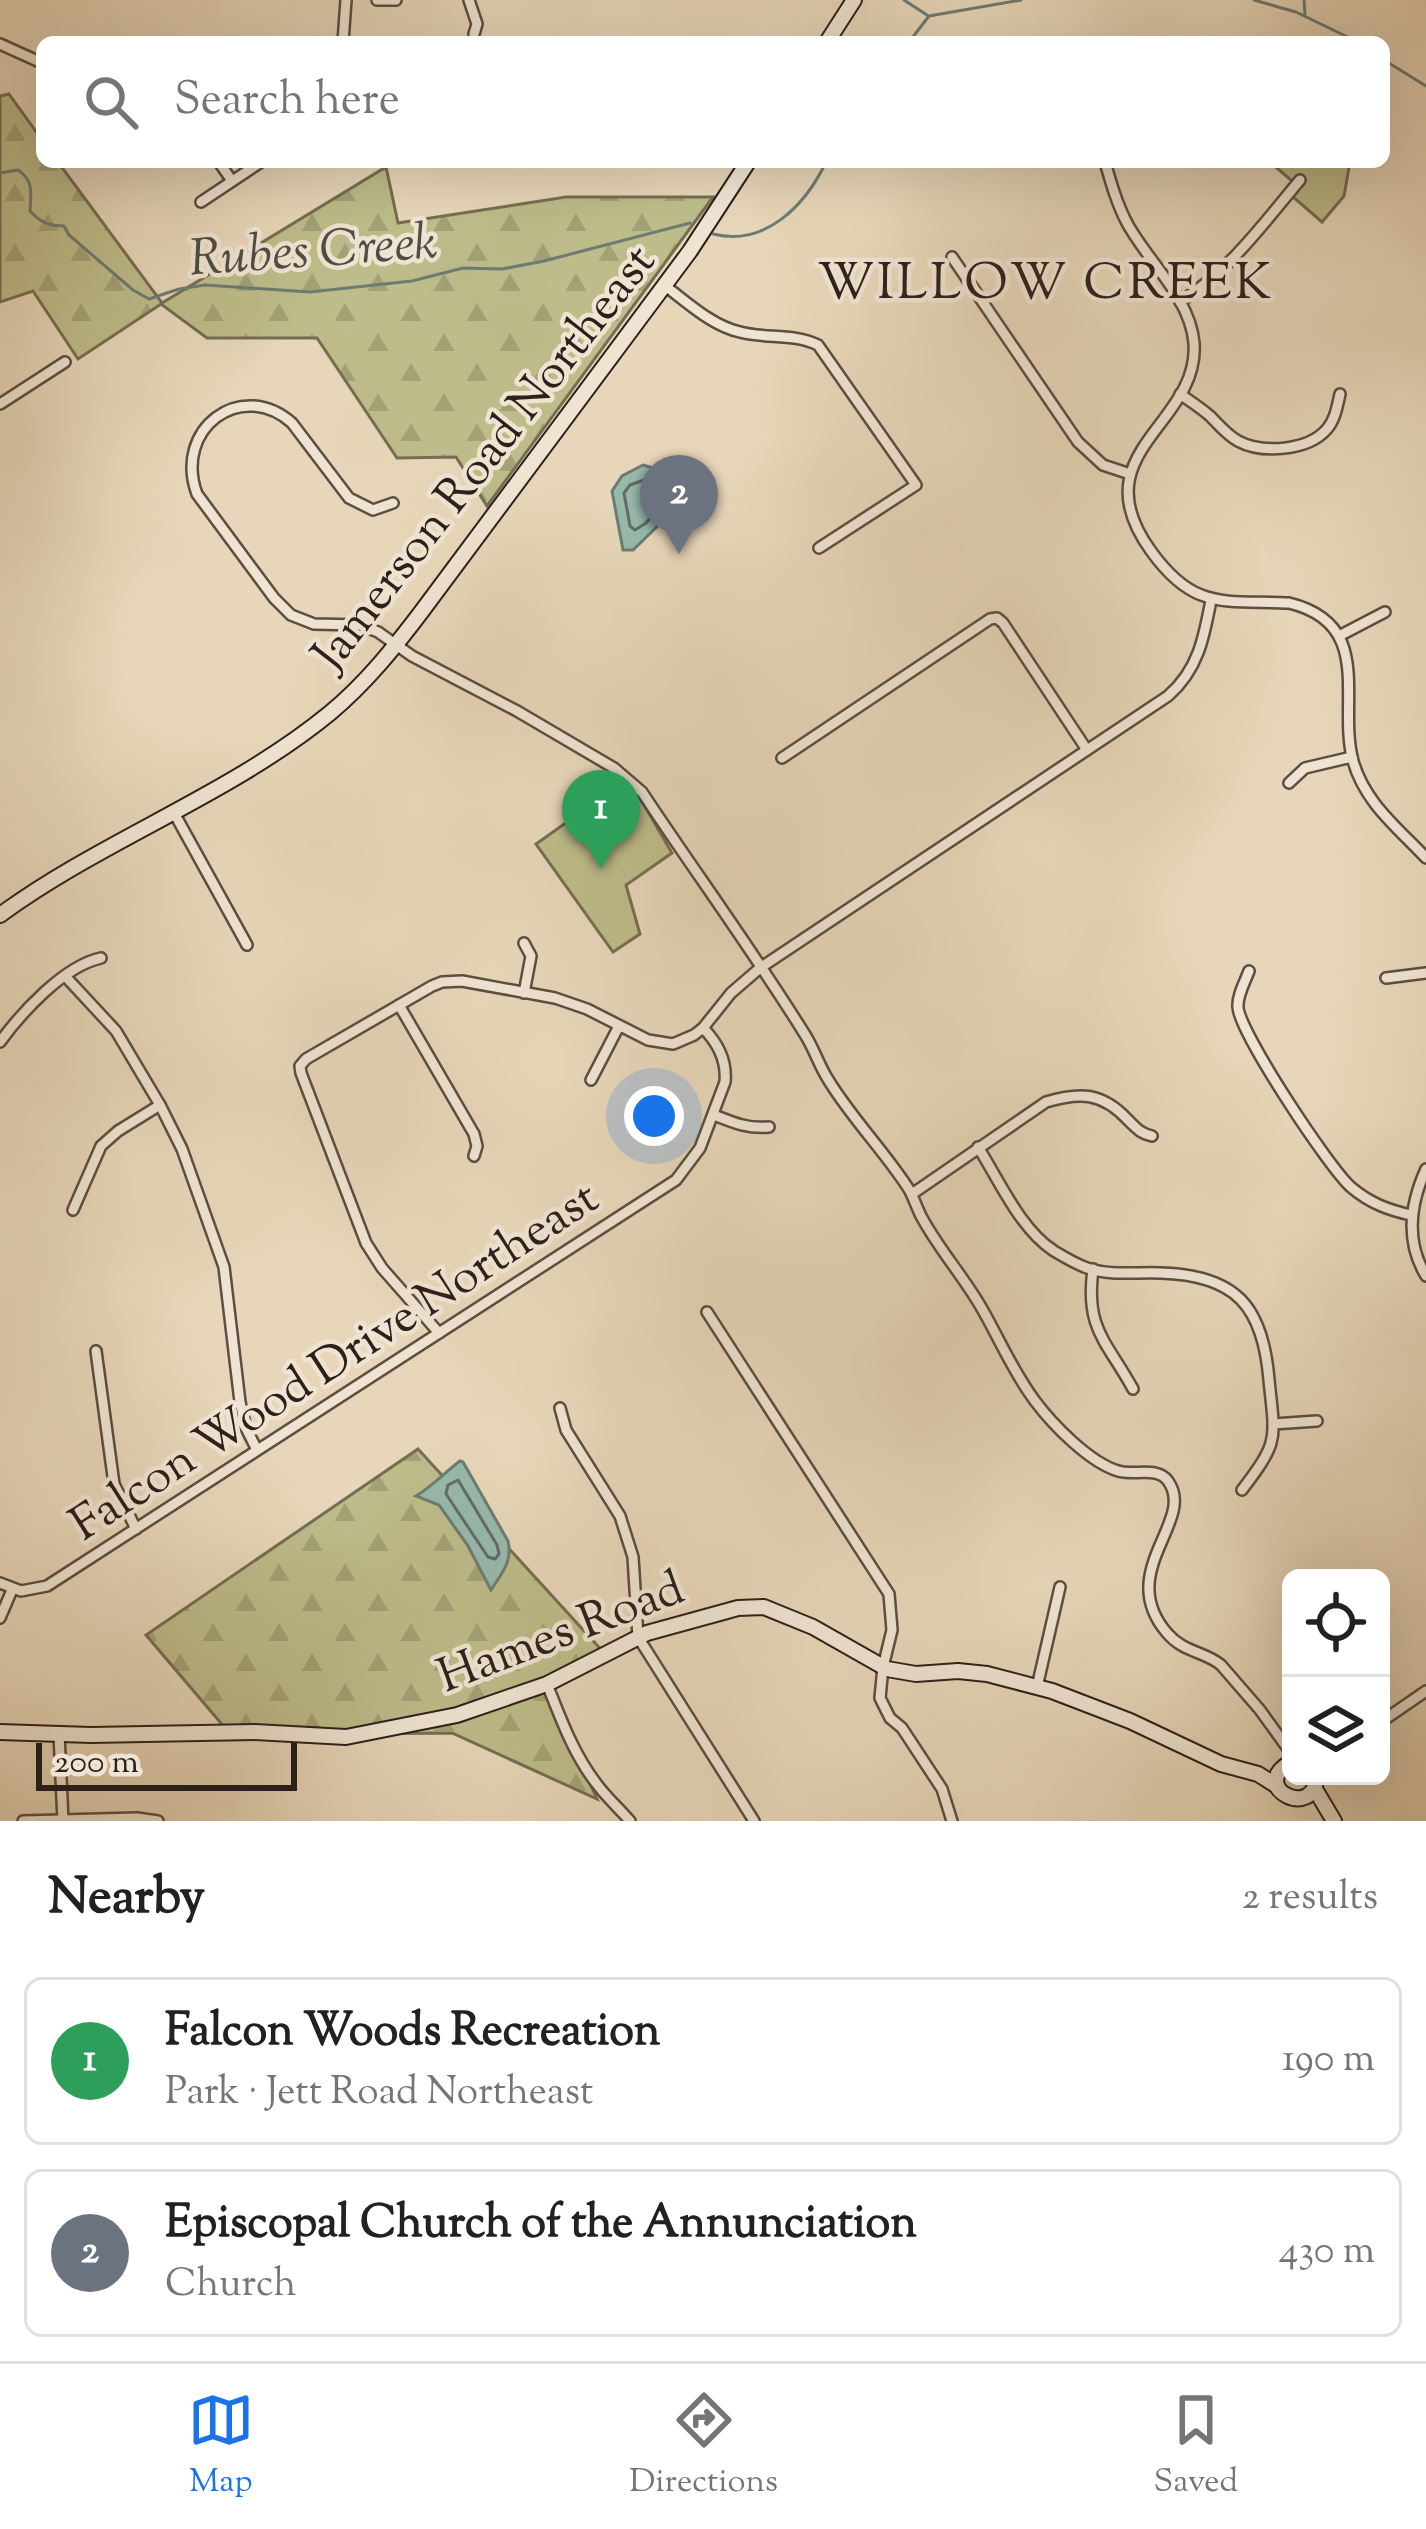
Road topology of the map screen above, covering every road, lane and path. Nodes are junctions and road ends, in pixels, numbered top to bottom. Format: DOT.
graph roads {
  1 [pos="346,0"];
  2 [pos="377,0"];
  3 [pos="396,0"];
  4 [pos="469,0"];
  5 [pos="849,2"];
  6 [pos="473,34"];
  7 [pos="343,36"];
  8 [pos="830,36"];
  9 [pos="0,44"];
  10 [pos="36,60"];
  11 [pos="223,168"];
  12 [pos="252,168"];
  13 [pos="744,168"];
  14 [pos="1107,168"];
  15 [pos="1300,180"];
  16 [pos="232,181"];
  17 [pos="201,202"];
  18 [pos="952,257"];
  19 [pos="664,284"];
  20 [pos="1180,302"];
  21 [pos="65,362"];
  22 [pos="1180,394"];
  23 [pos="1340,394"];
  24 [pos="0,404"];
  25 [pos="1130,474"];
  26 [pos="393,502"];
  27 [pos="819,548"];
  28 [pos="1211,600"];
  29 [pos="1385,612"];
  30 [pos="1339,636"];
  31 [pos="397,644"];
  32 [pos="1087,750"];
  33 [pos="1352,757"];
  34 [pos="782,758"];
  35 [pos="1289,783"];
  36 [pos="173,811"];
  37 [pos="1426,857"];
  38 [pos="0,914"];
  39 [pos="524,943"];
  40 [pos="247,945"];
  41 [pos="101,958"];
  42 [pos="760,968"];
  43 [pos="1426,973"];
  44 [pos="1248,975"];
  45 [pos="65,976"];
  46 [pos="1386,978"];
  47 [pos="524,992"];
  48 [pos="399,1006"];
  49 [pos="619,1026"];
  50 [pos="703,1028"];
  51 [pos="0,1042"];
  52 [pos="591,1080"];
  53 [pos="160,1105"];
  54 [pos="714,1114"];
  55 [pos="769,1127"];
  56 [pos="1152,1136"];
  57 [pos="978,1147"];
  58 [pos="474,1156"];
  59 [pos="1426,1169"];
  60 [pos="912,1194"];
  61 [pos="73,1210"];
  62 [pos="1411,1215"];
  63 [pos="1093,1269"];
  64 [pos="1426,1276"];
  65 [pos="706,1312"];
  66 [pos="439,1333"];
  67 [pos="96,1352"];
  68 [pos="1133,1389"];
  69 [pos="560,1408"];
  70 [pos="1317,1421"];
  71 [pos="1273,1424"];
  72 [pos="256,1450"];
  73 [pos="1242,1490"];
  74 [pos="136,1528"];
  75 [pos="0,1583"];
  76 [pos="1060,1587"];
  77 [pos="12,1590"];
  78 [pos="0,1618"];
  79 [pos="638,1637"];
  80 [pos="883,1667"];
  81 [pos="547,1684"];
  82 [pos="1037,1687"];
  83 [pos="1426,1691"];
  84 [pos="1390,1716"];
  85 [pos="0,1732"];
  86 [pos="59,1734"];
  87 [pos="1282,1742"];
  88 [pos="1282,1768"];
  89 [pos="1282,1782"];
  90 [pos="1312,1785"];
  91 [pos="1315,1785"];
  92 [pos="62,1820"];
  93 [pos="1333,1820"];
  94 [pos="22,1821"];
  95 [pos="158,1821"];
  96 [pos="630,1821"];
  97 [pos="754,1821"];
  98 [pos="952,1821"];
  1 -- 7 [label="street"];
  2 -- 3 [label="street"];
  4 -- 6 [label="street"];
  5 -- 8 [label="street"];
  9 -- 10 [label="street"];
  11 -- 16 [label="street"];
  12 -- 16 [label="street"];
  13 -- 19 [label="street, Jamerson Road Northeast"];
  14 -- 20 [label="street"];
  15 -- 20 [label="street"];
  16 -- 17 [label="street"];
  18 -- 25 [label="street"];
  19 -- 27 [label="street"];
  19 -- 31 [label="street, Jamerson Road Northeast"];
  20 -- 22 [label="street"];
  21 -- 24 [label="street"];
  22 -- 23 [label="street"];
  22 -- 25 [label="street"];
  25 -- 28 [label="street"];
  26 -- 31 [label="street"];
  28 -- 30 [label="street"];
  28 -- 32 [label="street"];
  29 -- 30 [label="street"];
  30 -- 33 [label="street"];
  31 -- 36 [label="street, Jamerson Road Northeast"];
  31 -- 42 [label="street"];
  32 -- 34 [label="street"];
  32 -- 42 [label="street"];
  33 -- 35 [label="street"];
  33 -- 37 [label="street"];
  36 -- 38 [label="street, Jamerson Road Northeast"];
  36 -- 40 [label="street"];
  39 -- 47 [label="street"];
  41 -- 45 [label="street"];
  42 -- 50 [label="street"];
  42 -- 60 [label="street"];
  43 -- 46 [label="street"];
  44 -- 62 [label="street"];
  45 -- 51 [label="street"];
  45 -- 53 [label="street"];
  47 -- 48 [label="street"];
  47 -- 49 [label="street"];
  48 -- 58 [label="street"];
  48 -- 66 [label="street"];
  49 -- 50 [label="street"];
  49 -- 52 [label="street"];
  50 -- 54 [label="street, Falcon Wood Drive Northeast"];
  53 -- 61 [label="street"];
  53 -- 72 [label="street"];
  54 -- 55 [label="street"];
  54 -- 66 [label="street, Falcon Wood Drive Northeast"];
  56 -- 57 [label="street"];
  57 -- 60 [label="street"];
  57 -- 63 [label="street"];
  59 -- 62 [label="street"];
  60 -- 87 [label="street"];
  62 -- 64 [label="street"];
  63 -- 68 [label="street"];
  63 -- 71 [label="street"];
  65 -- 80 [label="street"];
  66 -- 72 [label="street, Falcon Wood Drive Northeast"];
  67 -- 74 [label="street"];
  69 -- 79 [label="street"];
  70 -- 71 [label="street"];
  71 -- 73 [label="street"];
  72 -- 74 [label="street, Falcon Wood Drive Northeast"];
  74 -- 77 [label="street, Falcon Wood Drive Northeast"];
  75 -- 77 [label="street"];
  76 -- 82 [label="street"];
  77 -- 78 [label="street"];
  79 -- 80 [label="street, Hames Road"];
  79 -- 81 [label="street, Hames Road"];
  79 -- 97 [label="street"];
  80 -- 82 [label="street, Hames Road"];
  80 -- 98 [label="street"];
  81 -- 86 [label="street, Hames Road"];
  81 -- 96 [label="street"];
  82 -- 88 [label="street, Hames Road"];
  83 -- 84 [label="street"];
  85 -- 86 [label="street, Hames Road"];
  86 -- 92 [label="street"];
  89 -- 90 [label="street"];
  91 -- 93 [label="street"];
  92 -- 94 [label="street"];
  92 -- 95 [label="street"];
}
